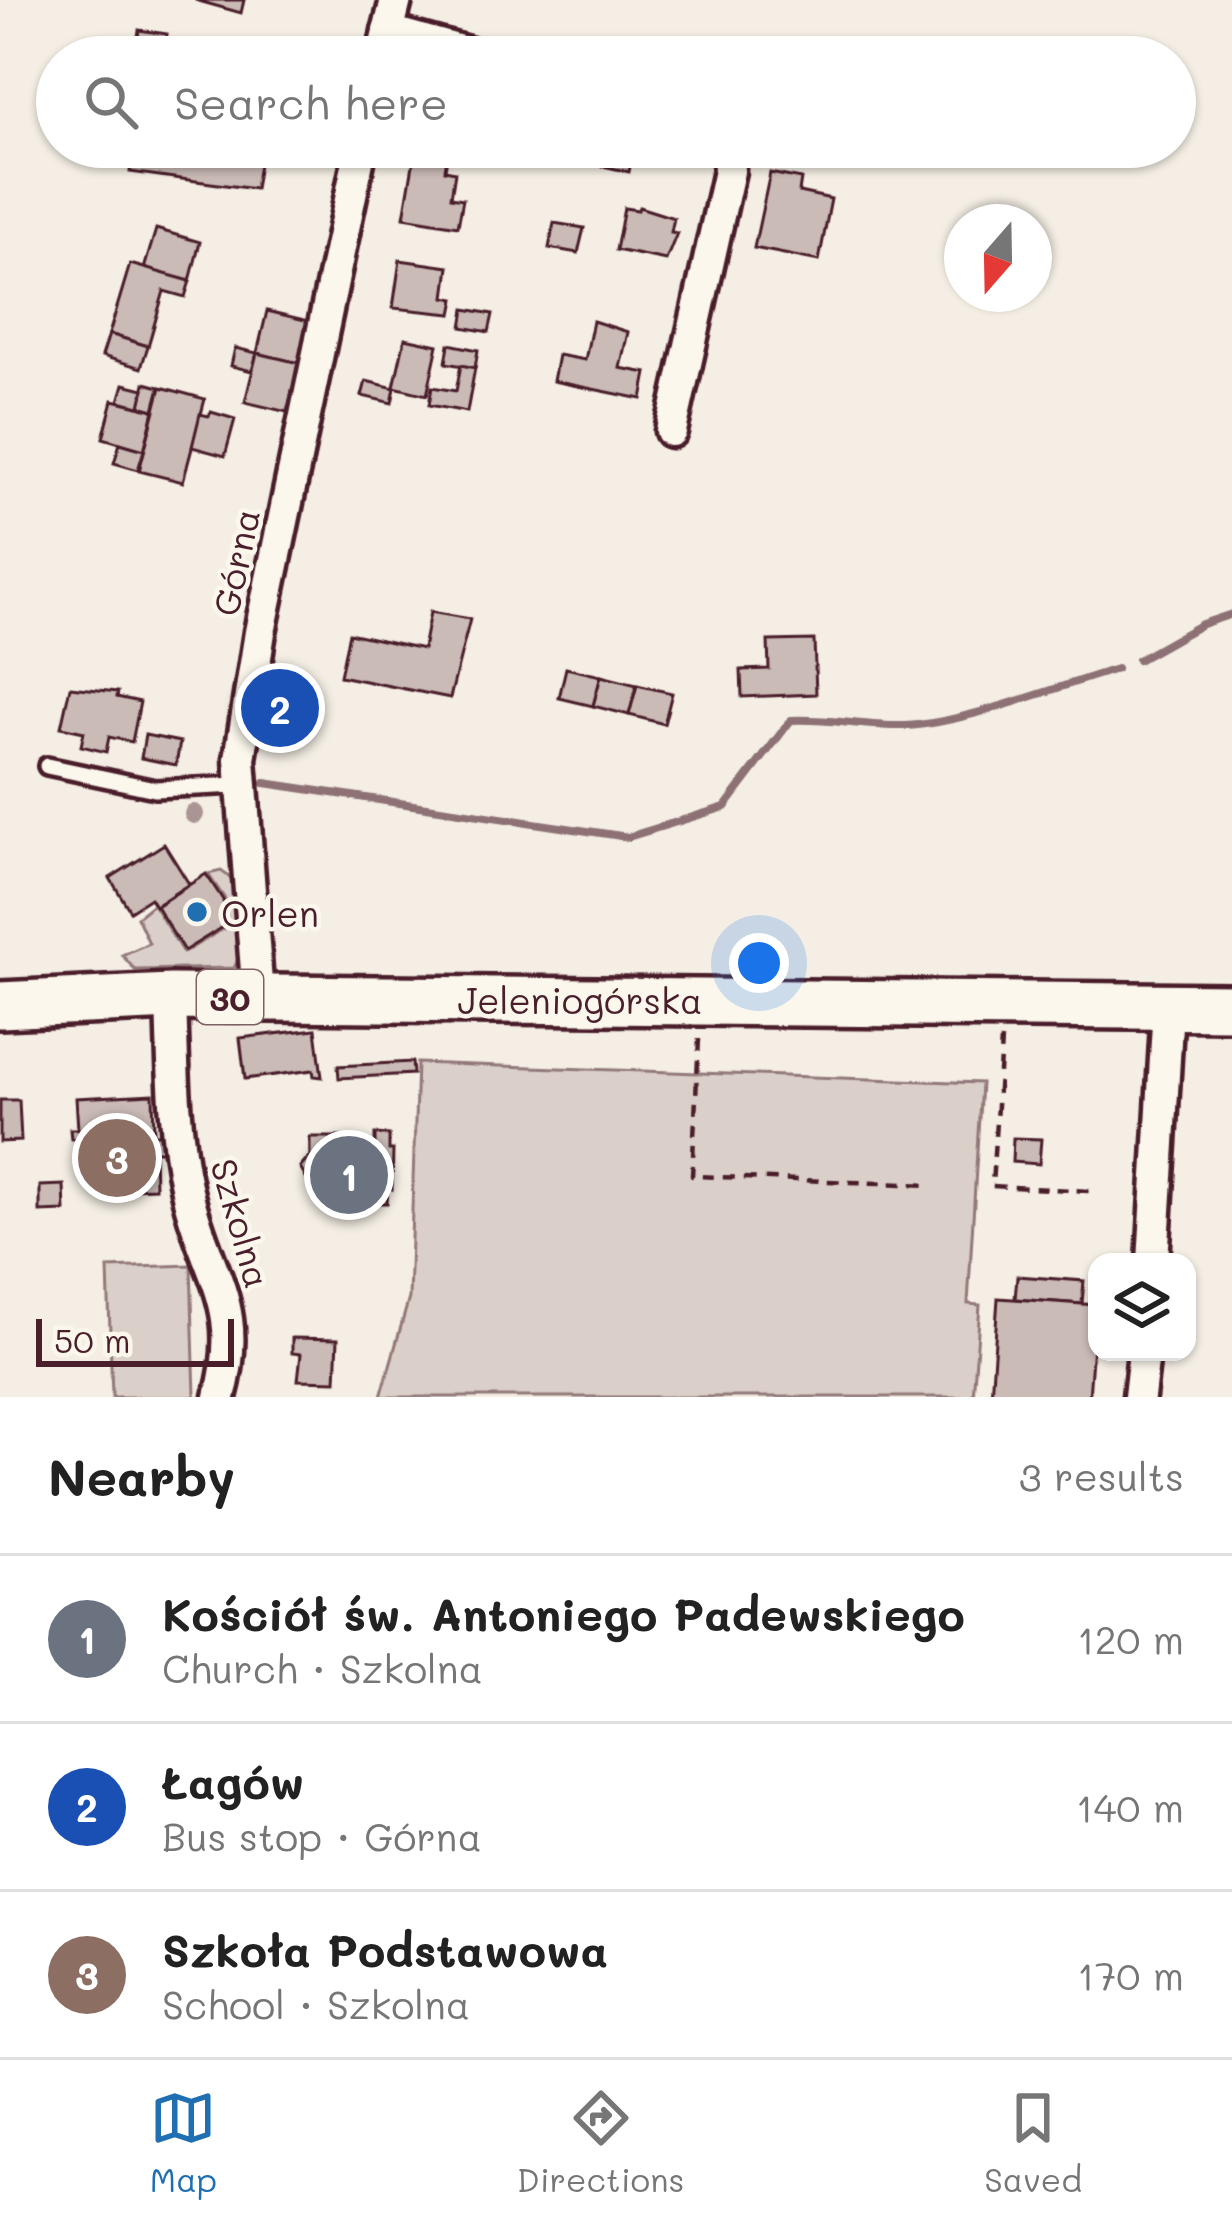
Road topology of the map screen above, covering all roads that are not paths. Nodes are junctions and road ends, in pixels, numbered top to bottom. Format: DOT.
graph roads {
  1 [pos="396,0"];
  2 [pos="387,36"];
  3 [pos="357,168"];
  4 [pos="729,168"];
  5 [pos="671,431"];
  6 [pos="47,766"];
  7 [pos="239,784"];
  8 [pos="171,997"];
  9 [pos="258,997"];
  10 [pos="0,1005"];
  11 [pos="1168,1007"];
  12 [pos="1232,1007"];
  13 [pos="1154,1253"];
  14 [pos="1143,1361"];
  15 [pos="220,1397"];
  16 [pos="1139,1397"];
  1 -- 2 [label="street"];
  3 -- 7 [label="street, Górna"];
  4 -- 5 [label="street"];
  6 -- 7 [label="lane"];
  7 -- 9 [label="street, Górna"];
  8 -- 9 [label="main road, Jeleniogórska / 30"];
  8 -- 10 [label="main road, Jeleniogórska / 30"];
  8 -- 15 [label="street, Szkolna"];
  9 -- 11 [label="main road, Jeleniogórska / 30"];
  11 -- 12 [label="main road, Jeleniogórska / 30"];
  11 -- 13 [label="street"];
  14 -- 16 [label="street"];
}
